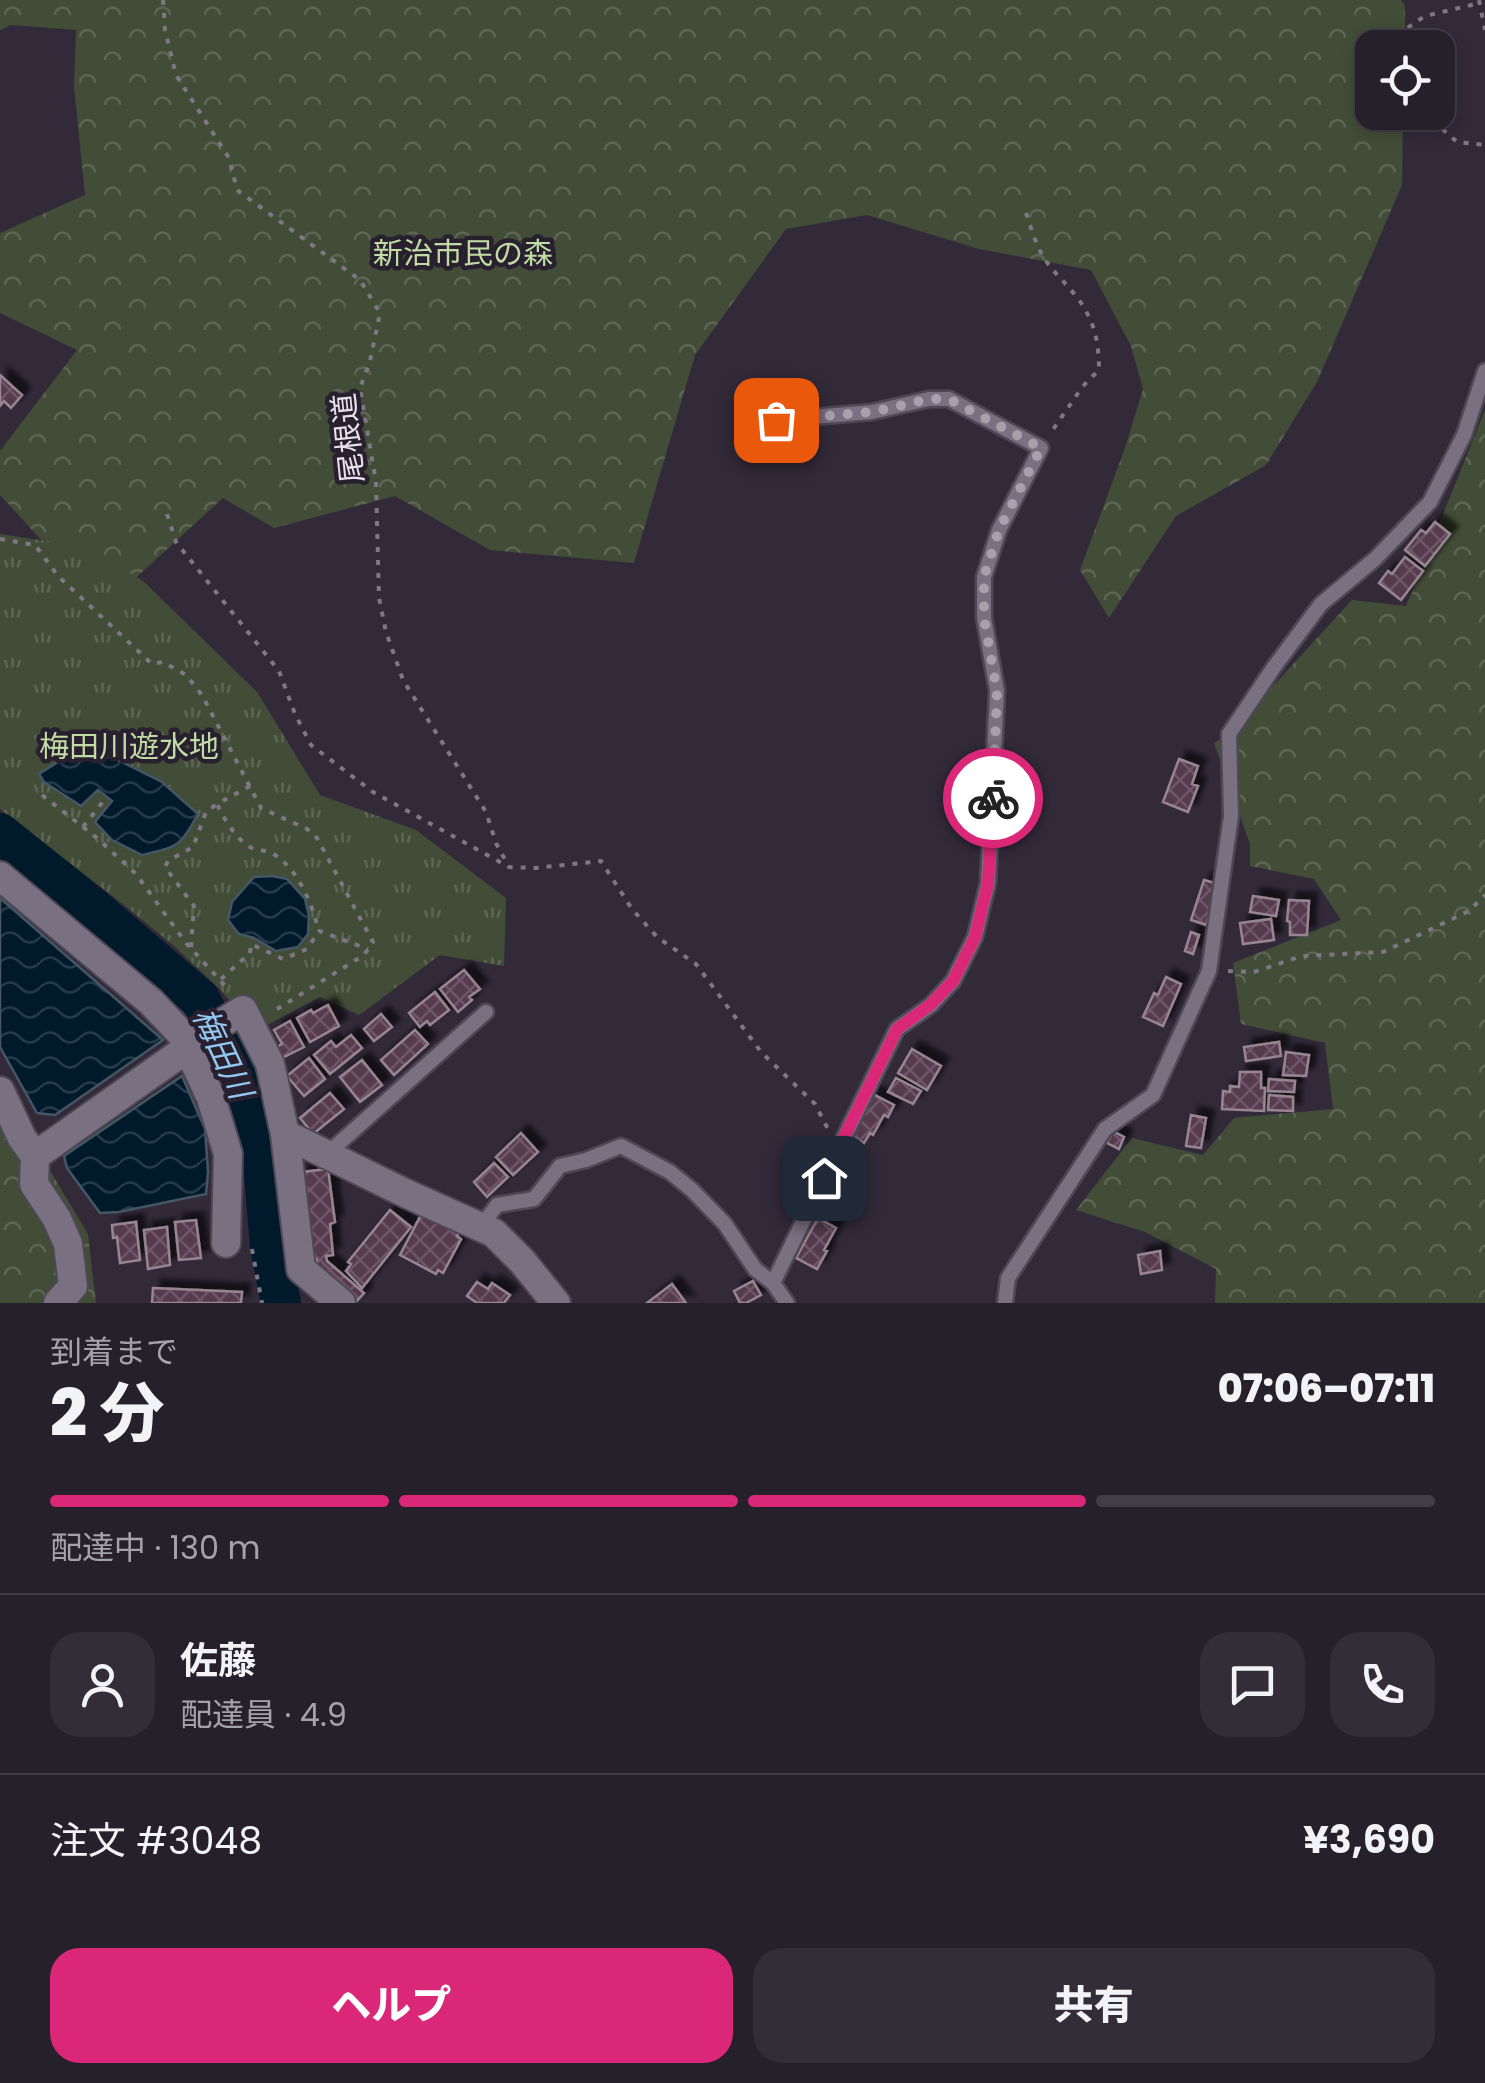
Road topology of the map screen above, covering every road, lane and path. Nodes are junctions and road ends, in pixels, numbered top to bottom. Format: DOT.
graph roads {
  1 [pos="163,0"];
  2 [pos="1479,1"];
  3 [pos="1403,30"];
  4 [pos="1485,30"];
  5 [pos="1444,130"];
  6 [pos="1485,145"];
  7 [pos="1026,214"];
  8 [pos="1485,371"];
  9 [pos="776,420"];
  10 [pos="1041,448"];
  11 [pos="167,514"];
  12 [pos="0,538"];
  13 [pos="250,786"];
  14 [pos="42,795"];
  15 [pos="105,799"];
  16 [pos="217,804"];
  17 [pos="83,826"];
  18 [pos="509,867"];
  19 [pos="0,876"];
  20 [pos="1485,895"];
  21 [pos="319,931"];
  22 [pos="190,948"];
  23 [pos="368,950"];
  24 [pos="1209,971"];
  25 [pos="220,979"];
  26 [pos="486,1012"];
  27 [pos="250,1013"];
  28 [pos="192,1044"];
  29 [pos="0,1091"];
  30 [pos="285,1134"];
  31 [pos="841,1142"];
  32 [pos="328,1154"];
  33 [pos="35,1156"];
  34 [pos="481,1228"];
  35 [pos="226,1242"];
  36 [pos="773,1282"];
  37 [pos="58,1303"];
  38 [pos="341,1303"];
  39 [pos="556,1303"];
  40 [pos="787,1303"];
  41 [pos="1005,1303"];
  1 -- 18 [label="path, 尾根道"];
  2 -- 3 [label="path"];
  2 -- 4 [label="path"];
  5 -- 6 [label="path"];
  7 -- 10 [label="path"];
  8 -- 24 [label="lane"];
  9 -- 10 [label="lane"];
  10 -- 31 [label="lane"];
  11 -- 18 [label="path"];
  12 -- 13 [label="path"];
  13 -- 16 [label="path"];
  13 -- 23 [label="path"];
  14 -- 17 [label="path"];
  15 -- 17 [label="path"];
  16 -- 21 [label="path"];
  16 -- 22 [label="path"];
  17 -- 22 [label="path"];
  18 -- 31 [label="path"];
  19 -- 28 [label="street"];
  20 -- 24 [label="path"];
  21 -- 23 [label="path"];
  21 -- 25 [label="path"];
  22 -- 25 [label="path"];
  23 -- 27 [label="path"];
  24 -- 41 [label="lane"];
  25 -- 27 [label="path"];
  26 -- 32 [label="lane"];
  27 -- 28 [label="street"];
  27 -- 30 [label="street"];
  28 -- 33 [label="street"];
  28 -- 35 [label="street"];
  29 -- 33 [label="street"];
  30 -- 32 [label="street"];
  30 -- 38 [label="street"];
  31 -- 36 [label="lane"];
  32 -- 34 [label="street"];
  33 -- 37 [label="street"];
  34 -- 36 [label="lane"];
  34 -- 39 [label="street"];
  36 -- 40 [label="lane"];
}
